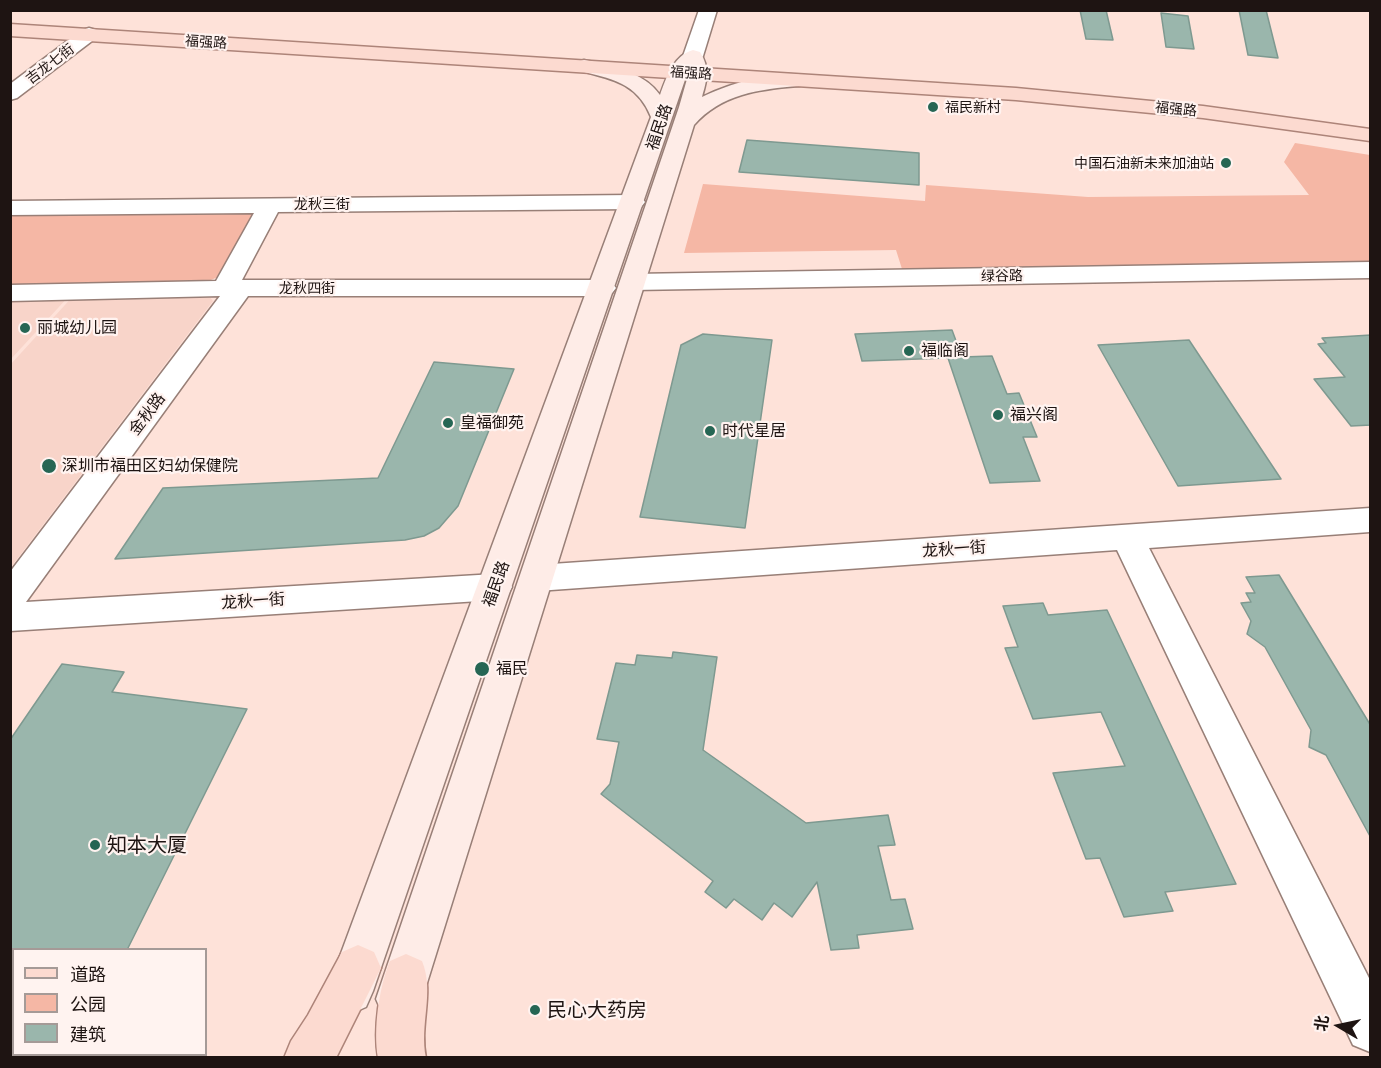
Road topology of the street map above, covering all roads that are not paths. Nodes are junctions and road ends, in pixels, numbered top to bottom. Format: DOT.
graph roads {
  1 [pos="708,10"];
  2 [pos="10,16"];
  3 [pos="10,30"];
  4 [pos="89,34"];
  5 [pos="584,66"];
  6 [pos="690,67"];
  7 [pos="799,81"];
  8 [pos="10,94"];
  9 [pos="1232,97"];
  10 [pos="673,121"];
  11 [pos="1371,135"];
  12 [pos="633,202"];
  13 [pos="271,204"];
  14 [pos="10,208"];
  15 [pos="1371,270"];
  16 [pos="618,285"];
  17 [pos="232,289"];
  18 [pos="10,293"];
  19 [pos="1371,520"];
  20 [pos="1127,537"];
  21 [pos="537,578"];
  22 [pos="495,587"];
  23 [pos="10,598"];
  24 [pos="10,617"];
  25 [pos="358,968"];
  26 [pos="406,977"];
  27 [pos="1371,1028"];
  28 [pos="308,1058"];
  29 [pos="327,1058"];
  30 [pos="380,1058"];
  31 [pos="402,1058"];
  1 -- 6 [label="street"];
  2 -- 6 [label="main road, 福强路"];
  3 -- 4 [label="main road, 福强路"];
  4 -- 5 [label="main road, 福强路"];
  4 -- 8 [label="street, 吉龙七街"];
  5 -- 6 [label="main road, 福强路"];
  5 -- 10 [label="main road"];
  6 -- 7 [label="main road, 福强路"];
  6 -- 9 [label="main road, 福强路"];
  6 -- 10 [label="main road, 福民路"];
  7 -- 10 [label="main road"];
  7 -- 11 [label="main road, 福强路"];
  10 -- 12 [label="main road, 福民路"];
  10 -- 16 [label="main road, 福民路"];
  12 -- 13 [label="street, 龙秋三街"];
  12 -- 16 [label="main road, 福民路"];
  13 -- 14 [label="street, 龙秋三街"];
  13 -- 17 [label="street, 金秋路"];
  15 -- 16 [label="street, 绿谷路"];
  16 -- 17 [label="street, 龙秋四街"];
  16 -- 21 [label="main road, 福民路"];
  16 -- 22 [label="main road, 福民路"];
  17 -- 18 [label="street, 龙秋四街"];
  17 -- 23 [label="street, 金秋路"];
  19 -- 20 [label="street, 龙秋一街"];
  20 -- 21 [label="street, 龙秋一街"];
  20 -- 27 [label="street"];
  21 -- 26 [label="main road, 福民路"];
  22 -- 24 [label="street, 龙秋一街"];
  22 -- 25 [label="main road, 福民路"];
  25 -- 28 [label="main road"];
  25 -- 29 [label="main road, 福民路"];
  26 -- 30 [label="main road, 福民路"];
  26 -- 31 [label="main road"];
}
